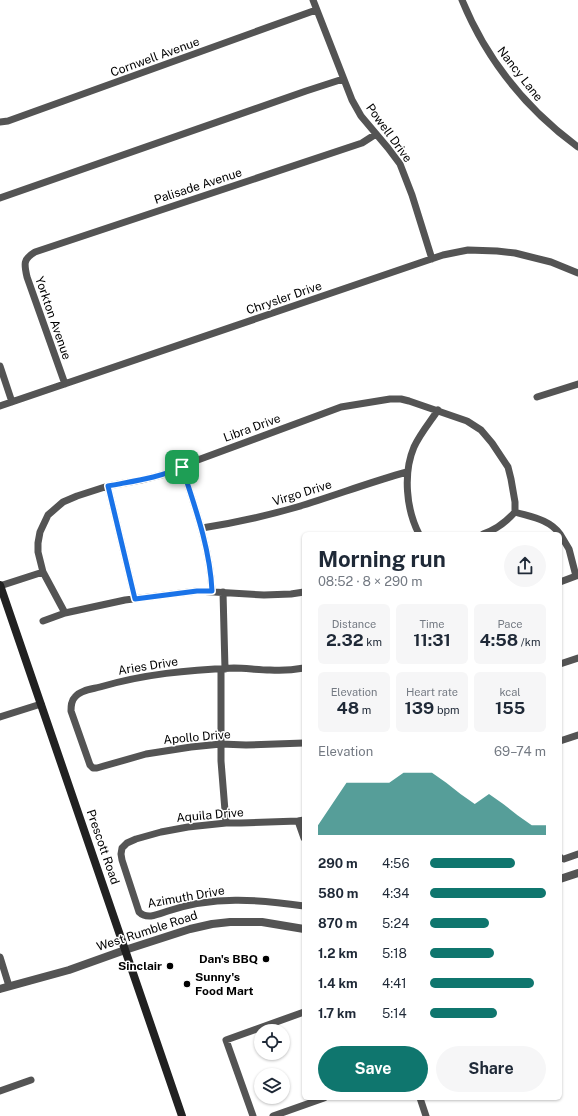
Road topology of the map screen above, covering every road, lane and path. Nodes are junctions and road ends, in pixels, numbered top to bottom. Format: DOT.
graph roads {
  1 [pos="313,0"];
  2 [pos="462,0"];
  3 [pos="316,10"];
  4 [pos="344,79"];
  5 [pos="0,122"];
  6 [pos="376,134"];
  7 [pos="578,147"];
  8 [pos="0,198"];
  9 [pos="27,258"];
  10 [pos="432,259"];
  11 [pos="578,273"];
  12 [pos="0,366"];
  13 [pos="65,384"];
  14 [pos="578,384"];
  15 [pos="537,397"];
  16 [pos="12,402"];
  17 [pos="0,406"];
  18 [pos="438,410"];
  19 [pos="182,467"];
  20 [pos="407,472"];
  21 [pos="108,486"];
  22 [pos="515,512"];
  23 [pos="202,528"];
  24 [pos="418,532"];
  25 [pos="487,532"];
  26 [pos="558,532"];
  27 [pos="562,537"];
  28 [pos="43,572"];
  29 [pos="562,581"];
  30 [pos="0,586"];
  31 [pos="212,591"];
  32 [pos="223,592"];
  33 [pos="302,592"];
  34 [pos="135,599"];
  35 [pos="65,613"];
  36 [pos="43,621"];
  37 [pos="578,658"];
  38 [pos="562,663"];
  39 [pos="302,668"];
  40 [pos="223,669"];
  41 [pos="41,704"];
  42 [pos="0,717"];
  43 [pos="578,735"];
  44 [pos="562,740"];
  45 [pos="302,743"];
  46 [pos="221,744"];
  47 [pos="93,768"];
  48 [pos="301,820"];
  49 [pos="226,823"];
  50 [pos="122,848"];
  51 [pos="578,854"];
  52 [pos="562,858"];
  53 [pos="578,873"];
  54 [pos="562,878"];
  55 [pos="302,906"];
  56 [pos="302,929"];
  57 [pos="125,950"];
  58 [pos="0,957"];
  59 [pos="10,986"];
  60 [pos="0,989"];
  61 [pos="302,1013"];
  62 [pos="31,1080"];
  63 [pos="0,1091"];
  64 [pos="318,1100"];
  65 [pos="421,1100"];
  66 [pos="182,1116"];
  67 [pos="253,1116"];
  68 [pos="273,1116"];
  69 [pos="426,1116"];
  1 -- 3 [label="street, Powell Drive"];
  2 -- 7 [label="street, Nancy Lane"];
  3 -- 4 [label="street, Powell Drive"];
  3 -- 5 [label="street, Cornwell Avenue"];
  4 -- 6 [label="street, Powell Drive"];
  4 -- 8 [label="street"];
  6 -- 9 [label="street, Palisade Avenue"];
  6 -- 10 [label="street, Powell Drive"];
  9 -- 13 [label="street, Yorkton Avenue"];
  10 -- 11 [label="street, Chrysler Drive"];
  10 -- 13 [label="street, Chrysler Drive"];
  12 -- 16 [label="street"];
  13 -- 16 [label="street, Chrysler Drive"];
  14 -- 15 [label="street"];
  16 -- 17 [label="street, Chrysler Drive"];
  18 -- 19 [label="street, Libra Drive"];
  18 -- 20 [label="street"];
  18 -- 22 [label="street, Libra Drive"];
  19 -- 21 [label="street, Libra Drive"];
  19 -- 23 [label="street"];
  20 -- 23 [label="street, Virgo Drive"];
  20 -- 24 [label="street"];
  21 -- 28 [label="street, Libra Drive"];
  21 -- 34 [label="street"];
  22 -- 25 [label="street"];
  22 -- 26 [label="street"];
  23 -- 31 [label="street"];
  27 -- 29 [label="street"];
  28 -- 30 [label="street"];
  28 -- 35 [label="street, Libra Drive"];
  30 -- 41 [label="main road, Prescott Road"];
  31 -- 32 [label="street"];
  31 -- 34 [label="street"];
  32 -- 33 [label="street"];
  32 -- 40 [label="street"];
  34 -- 35 [label="street"];
  35 -- 36 [label="street"];
  37 -- 38 [label="street"];
  39 -- 40 [label="street, Aries Drive"];
  40 -- 46 [label="street"];
  40 -- 47 [label="street, Aries Drive"];
  41 -- 42 [label="street"];
  41 -- 57 [label="main road, Prescott Road"];
  43 -- 44 [label="street"];
  45 -- 46 [label="street, Apollo Drive"];
  46 -- 47 [label="street, Apollo Drive"];
  46 -- 49 [label="street"];
  48 -- 49 [label="street, Aquila Drive"];
  49 -- 50 [label="street, Aquila Drive"];
  50 -- 55 [label="street, Azimuth Drive"];
  51 -- 52 [label="street"];
  53 -- 54 [label="street"];
  56 -- 57 [label="street, West Rumble Road"];
  57 -- 59 [label="street, West Rumble Road"];
  57 -- 66 [label="main road, Prescott Road"];
  58 -- 59 [label="street"];
  59 -- 60 [label="street, West Rumble Road"];
  61 -- 67 [label="street"];
  62 -- 63 [label="street"];
  64 -- 68 [label="street"];
  65 -- 69 [label="street"];
}
